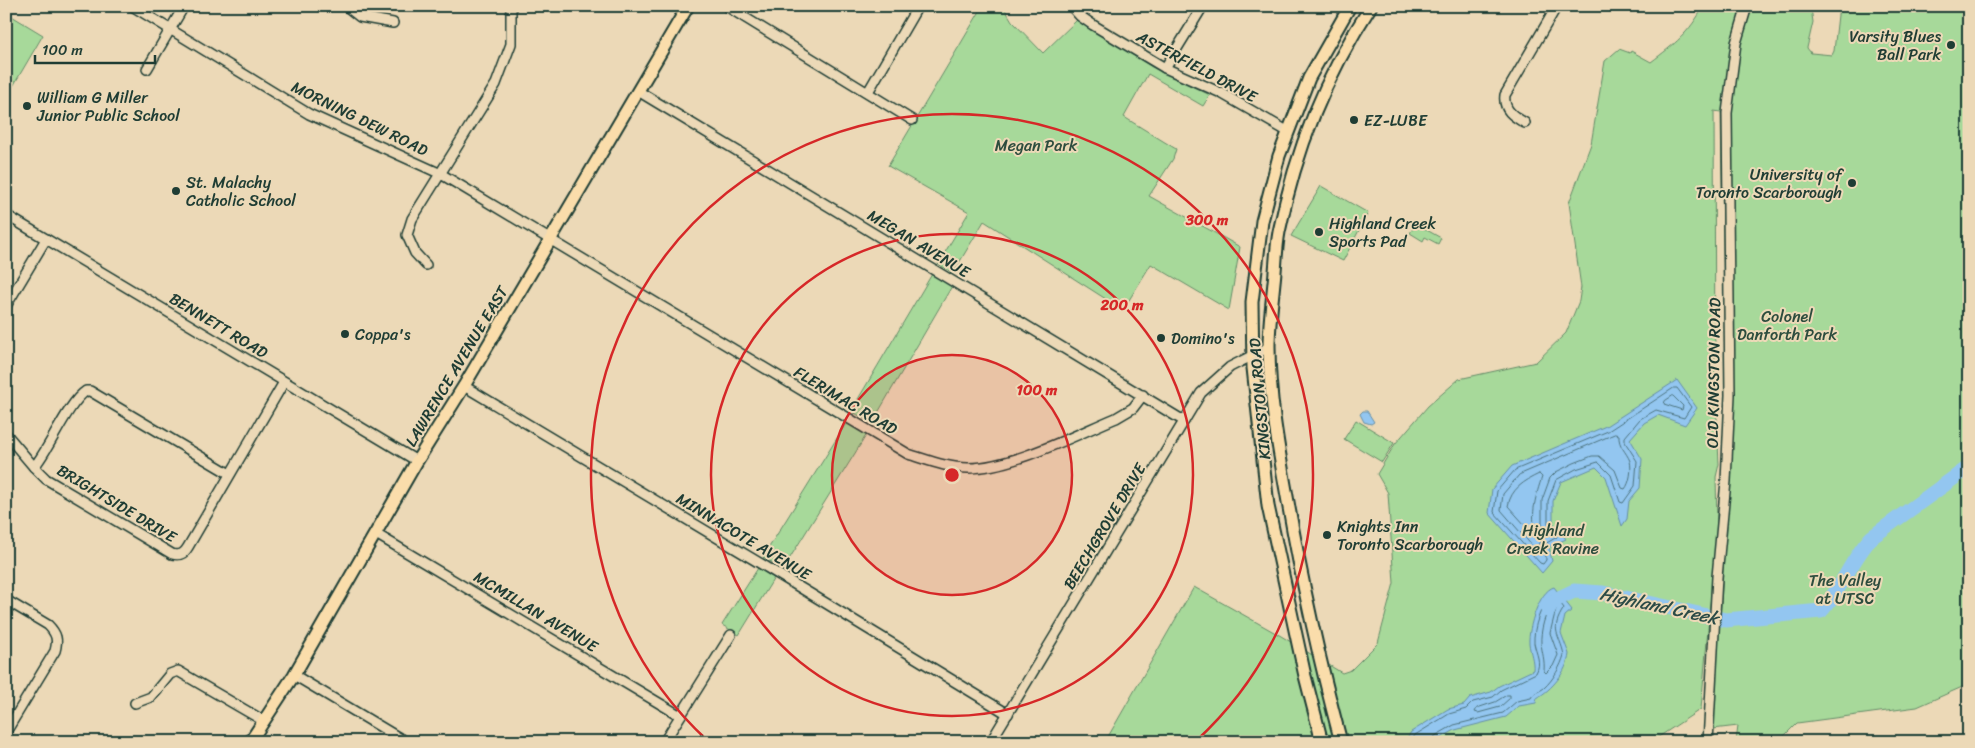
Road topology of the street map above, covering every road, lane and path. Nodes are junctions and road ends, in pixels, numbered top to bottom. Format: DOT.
graph roads {
  1 [pos="132,6"];
  2 [pos="184,6"];
  3 [pos="346,6"];
  4 [pos="511,6"];
  5 [pos="688,6"];
  6 [pos="726,6"];
  7 [pos="918,6"];
  8 [pos="1071,6"];
  9 [pos="1085,6"];
  10 [pos="1202,6"];
  11 [pos="1350,6"];
  12 [pos="1371,6"];
  13 [pos="1555,6"];
  14 [pos="1747,6"];
  15 [pos="1080,16"];
  16 [pos="393,23"];
  17 [pos="170,30"];
  18 [pos="1165,68"];
  19 [pos="147,69"];
  20 [pos="638,91"];
  21 [pos="868,92"];
  22 [pos="912,120"];
  23 [pos="1525,123"];
  24 [pos="1287,131"];
  25 [pos="441,174"];
  26 [pos="6,215"];
  27 [pos="46,239"];
  28 [pos="551,239"];
  29 [pos="426,265"];
  30 [pos="6,306"];
  31 [pos="1269,347"];
  32 [pos="1252,355"];
  33 [pos="284,382"];
  34 [pos="464,386"];
  35 [pos="1143,394"];
  36 [pos="1184,421"];
  37 [pos="6,434"];
  38 [pos="417,461"];
  39 [pos="34,467"];
  40 [pos="230,474"];
  41 [pos="376,534"];
  42 [pos="6,600"];
  43 [pos="731,635"];
  44 [pos="294,674"];
  45 [pos="135,703"];
  46 [pos="1008,714"];
  47 [pos="679,715"];
  48 [pos="264,721"];
  49 [pos="6,732"];
  50 [pos="250,742"];
  51 [pos="406,742"];
  52 [pos="664,742"];
  53 [pos="987,742"];
  54 [pos="1322,742"];
  55 [pos="1341,742"];
  56 [pos="1708,742"];
  1 -- 17 [label="street, MORNING DEW ROAD"];
  2 -- 17 [label="street"];
  3 -- 16 [label="street"];
  4 -- 25 [label="street"];
  5 -- 20 [label="main road, LAWRENCE AVENUE EAST"];
  6 -- 21 [label="street"];
  7 -- 21 [label="street"];
  8 -- 15 [label="street, ASTERFIELD DRIVE"];
  9 -- 15 [label="street"];
  10 -- 18 [label="street"];
  11 -- 24 [label="main road, KINGSTON ROAD"];
  12 -- 31 [label="main road, KINGSTON ROAD"];
  13 -- 23 [label="street"];
  14 -- 56 [label="street, OLD KINGSTON ROAD"];
  15 -- 18 [label="street, ASTERFIELD DRIVE"];
  17 -- 19 [label="street"];
  17 -- 25 [label="street, MORNING DEW ROAD"];
  18 -- 24 [label="street, ASTERFIELD DRIVE"];
  20 -- 28 [label="main road, LAWRENCE AVENUE EAST"];
  20 -- 35 [label="street, MEGAN AVENUE"];
  21 -- 22 [label="street"];
  24 -- 32 [label="main road, KINGSTON ROAD"];
  25 -- 28 [label="street, MORNING DEW ROAD"];
  25 -- 29 [label="street"];
  26 -- 27 [label="street, BENNETT ROAD"];
  27 -- 30 [label="street"];
  27 -- 33 [label="street, BENNETT ROAD"];
  28 -- 34 [label="main road, LAWRENCE AVENUE EAST"];
  28 -- 35 [label="street, FLERIMAC ROAD"];
  31 -- 32 [label="street, BEECHGROVE DRIVE"];
  31 -- 55 [label="main road, KINGSTON ROAD"];
  32 -- 36 [label="street, BEECHGROVE DRIVE"];
  32 -- 54 [label="main road, KINGSTON ROAD"];
  33 -- 38 [label="street, BENNETT ROAD"];
  33 -- 40 [label="street, BRIGHTSIDE DRIVE"];
  34 -- 38 [label="main road, LAWRENCE AVENUE EAST"];
  34 -- 46 [label="street, MINNACOTE AVENUE"];
  35 -- 36 [label="street, MEGAN AVENUE"];
  36 -- 46 [label="street, BEECHGROVE DRIVE"];
  37 -- 39 [label="street, BRIGHTSIDE DRIVE"];
  38 -- 41 [label="main road, LAWRENCE AVENUE EAST"];
  39 -- 40 [label="street"];
  39 -- 40 [label="street, BRIGHTSIDE DRIVE"];
  41 -- 44 [label="main road, LAWRENCE AVENUE EAST"];
  41 -- 47 [label="street, MCMILLAN AVENUE"];
  42 -- 49 [label="street"];
  43 -- 47 [label="street"];
  44 -- 48 [label="main road, LAWRENCE AVENUE EAST"];
  44 -- 51 [label="street"];
  45 -- 48 [label="street"];
  46 -- 53 [label="street, BEECHGROVE DRIVE"];
  47 -- 52 [label="street"];
  48 -- 50 [label="main road, LAWRENCE AVENUE EAST"];
}
